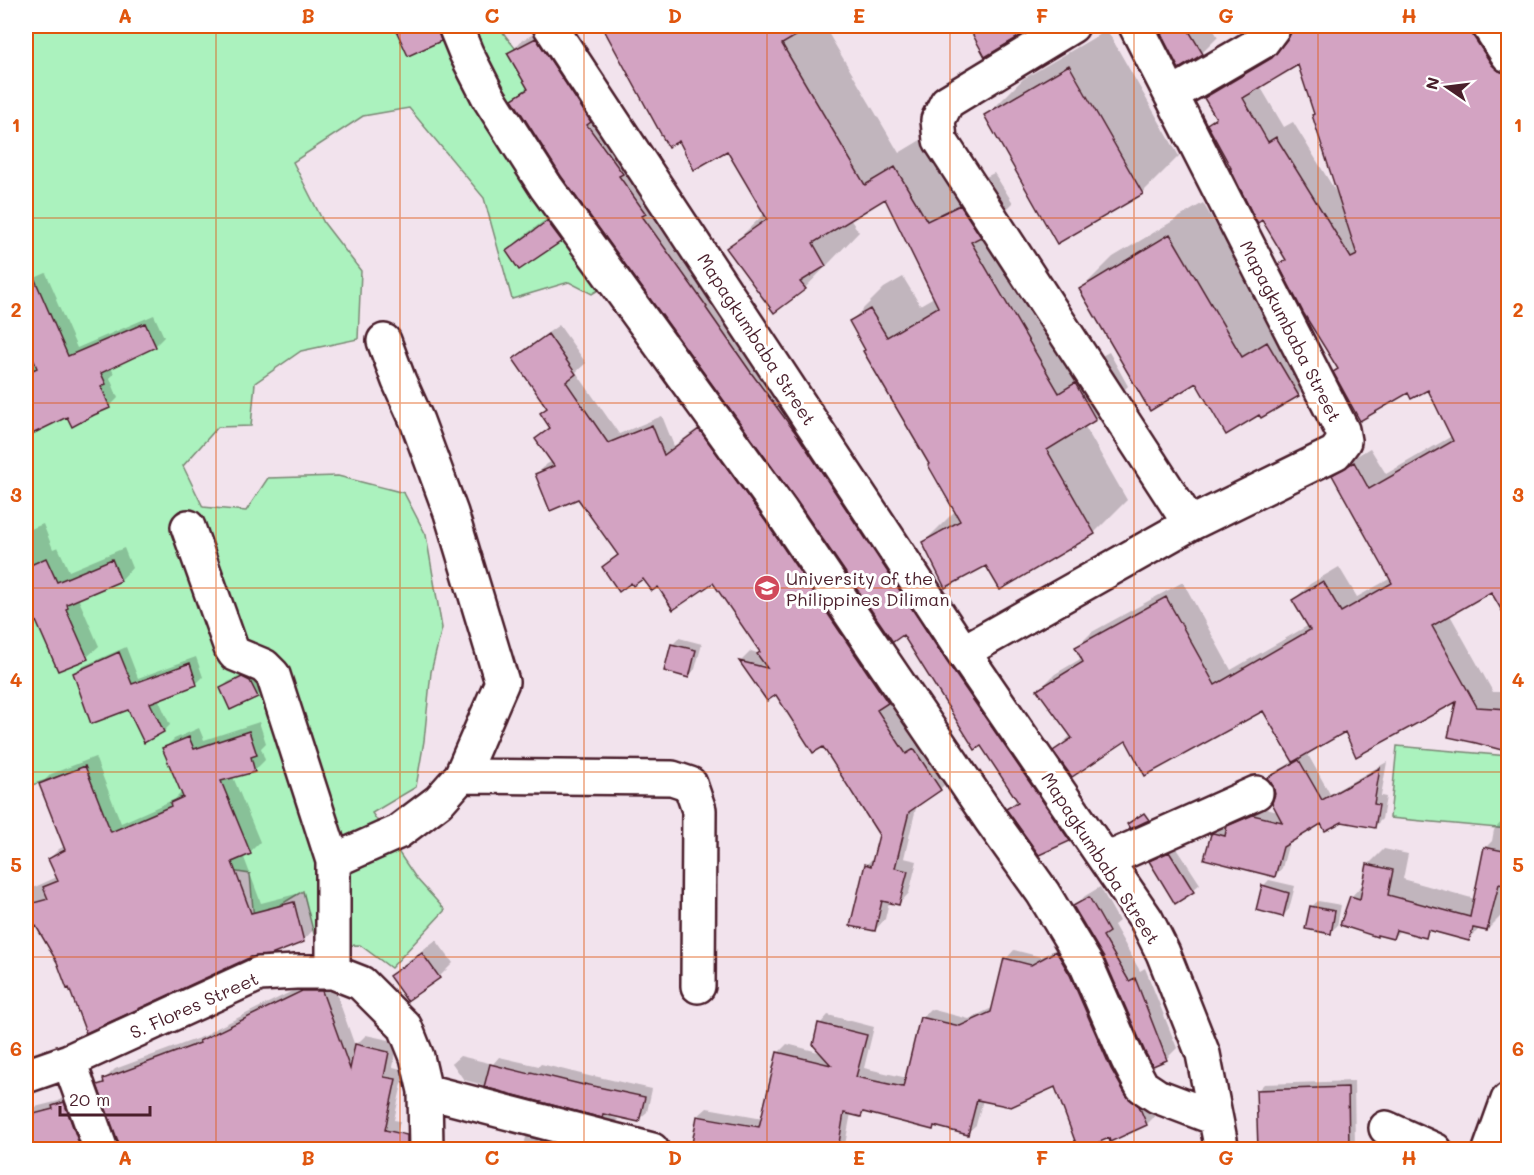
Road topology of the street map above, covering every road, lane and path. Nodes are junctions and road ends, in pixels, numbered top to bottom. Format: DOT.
graph roads {
  1 [pos="455,26"];
  2 [pos="550,26"];
  3 [pos="1072,26"];
  4 [pos="1136,26"];
  5 [pos="1274,26"];
  6 [pos="1489,26"];
  7 [pos="1509,56"];
  8 [pos="1171,95"];
  9 [pos="384,341"];
  10 [pos="1190,524"];
  11 [pos="188,528"];
  12 [pos="963,652"];
  13 [pos="461,776"];
  14 [pos="1256,793"];
  15 [pos="1106,860"];
  16 [pos="333,861"];
  17 [pos="333,972"];
  18 [pos="698,986"];
  19 [pos="69,1061"];
  20 [pos="26,1076"];
  21 [pos="425,1091"];
  22 [pos="1509,1100"];
  23 [pos="1386,1128"];
  24 [pos="1219,1134"];
  25 [pos="101,1149"];
  26 [pos="426,1149"];
  27 [pos="652,1149"];
  28 [pos="1435,1149"];
  29 [pos="1490,1149"];
  1 -- 24 [label="street"];
  2 -- 12 [label="street, Mapagkumbaba Street"];
  3 -- 10 [label="street"];
  4 -- 8 [label="street, Mapagkumbaba Street"];
  5 -- 8 [label="street"];
  6 -- 7 [label="street"];
  8 -- 10 [label="street, Mapagkumbaba Street"];
  9 -- 13 [label="street"];
  10 -- 12 [label="street, Mapagkumbaba Street"];
  11 -- 16 [label="street"];
  12 -- 15 [label="street, Mapagkumbaba Street"];
  13 -- 16 [label="street"];
  13 -- 18 [label="street"];
  14 -- 15 [label="street"];
  15 -- 24 [label="street, Mapagkumbaba Street"];
  16 -- 17 [label="street"];
  17 -- 19 [label="street, S. Flores Street"];
  17 -- 21 [label="street, S. Flores Street"];
  19 -- 20 [label="street, S. Flores Street"];
  19 -- 25 [label="street"];
  21 -- 26 [label="street, S. Flores Street"];
  21 -- 27 [label="street"];
  22 -- 29 [label="street"];
  23 -- 28 [label="street"];
}
